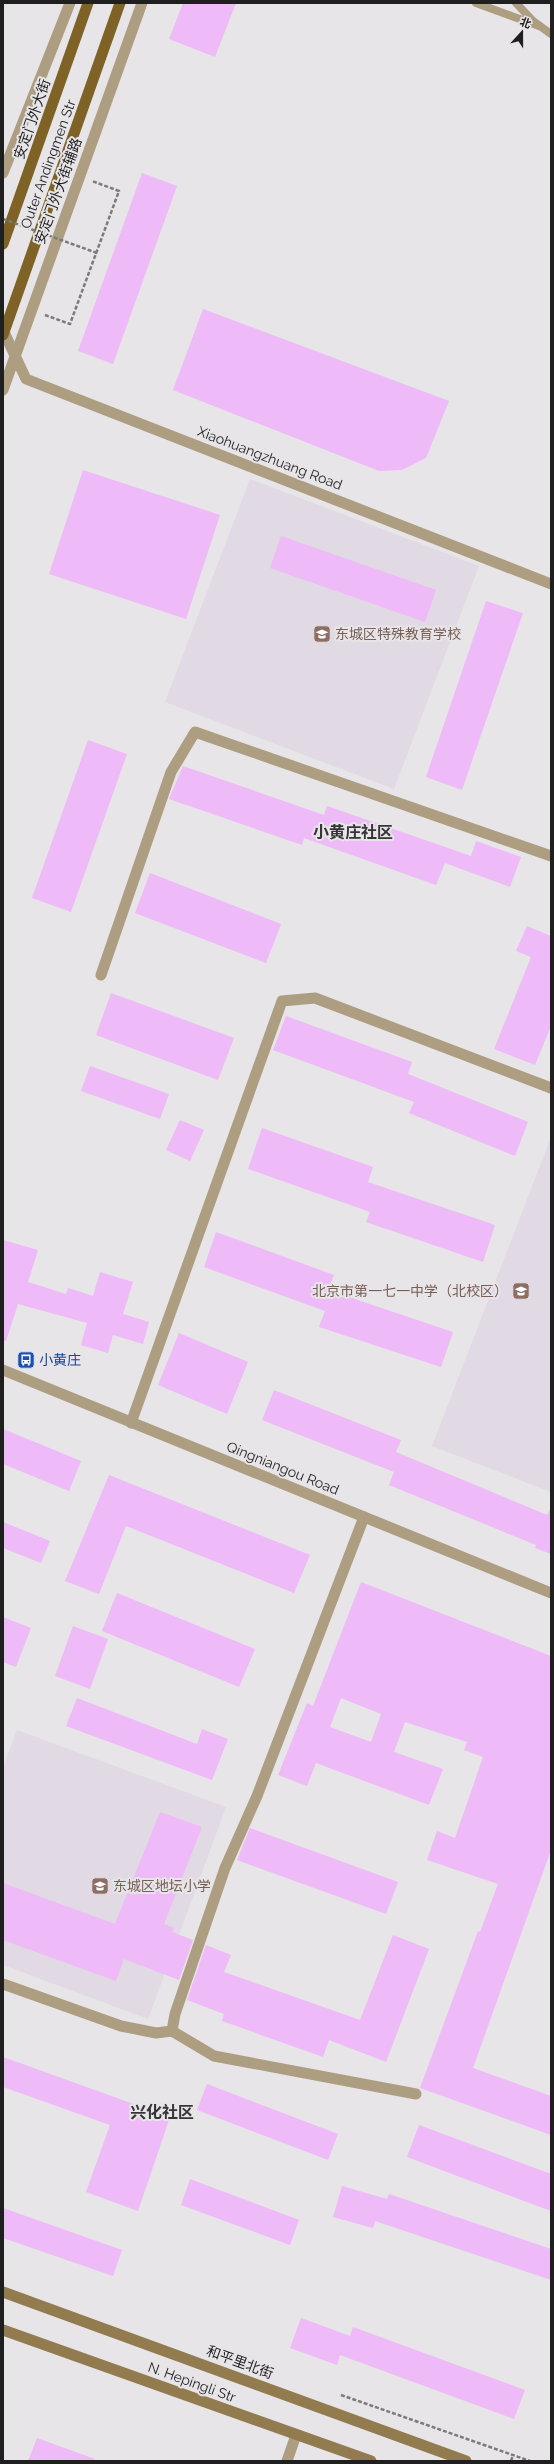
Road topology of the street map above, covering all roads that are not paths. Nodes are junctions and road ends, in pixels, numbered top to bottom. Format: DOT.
graph roads {
  1 [pos="70,3"];
  2 [pos="88,3"];
  3 [pos="120,3"];
  4 [pos="142,3"];
  5 [pos="476,3"];
  6 [pos="516,3"];
  7 [pos="539,26"];
  8 [pos="551,34"];
  9 [pos="3,173"];
  10 [pos="3,244"];
  11 [pos="3,333"];
  12 [pos="15,356"];
  13 [pos="3,390"];
  14 [pos="551,584"];
  15 [pos="551,856"];
  16 [pos="102,975"];
  17 [pos="551,1088"];
  18 [pos="3,1370"];
  19 [pos="131,1422"];
  20 [pos="364,1517"];
  21 [pos="551,1593"];
  22 [pos="3,1984"];
  23 [pos="172,2031"];
  24 [pos="416,2094"];
  25 [pos="3,2292"];
  26 [pos="3,2330"];
  27 [pos="296,2434"];
  28 [pos="287,2461"];
  29 [pos="371,2461"];
  30 [pos="466,2461"];
  1 -- 9 [label="street"];
  2 -- 10 [label="main road, 安定门外大街"];
  3 -- 11 [label="main road, Outer Andingmen Str"];
  4 -- 12 [label="street, 安定门外大街辅路"];
  5 -- 7 [label="lane"];
  6 -- 7 [label="lane"];
  7 -- 8 [label="lane"];
  11 -- 12 [label="street, Xiaohuangzhuang Road"];
  12 -- 13 [label="street, 安定门外大街辅路"];
  12 -- 14 [label="street, Xiaohuangzhuang Road"];
  15 -- 16 [label="street"];
  17 -- 19 [label="street"];
  18 -- 19 [label="street, Qingniangou Road"];
  19 -- 20 [label="street, Qingniangou Road"];
  20 -- 21 [label="street, Qingniangou Road"];
  20 -- 23 [label="street"];
  22 -- 23 [label="street"];
  23 -- 24 [label="street"];
  25 -- 30 [label="main road, 和平里北街"];
  26 -- 27 [label="main road, N. Hepingli Str"];
  27 -- 28 [label="street"];
  27 -- 29 [label="main road, N. Hepingli Str"];
}
